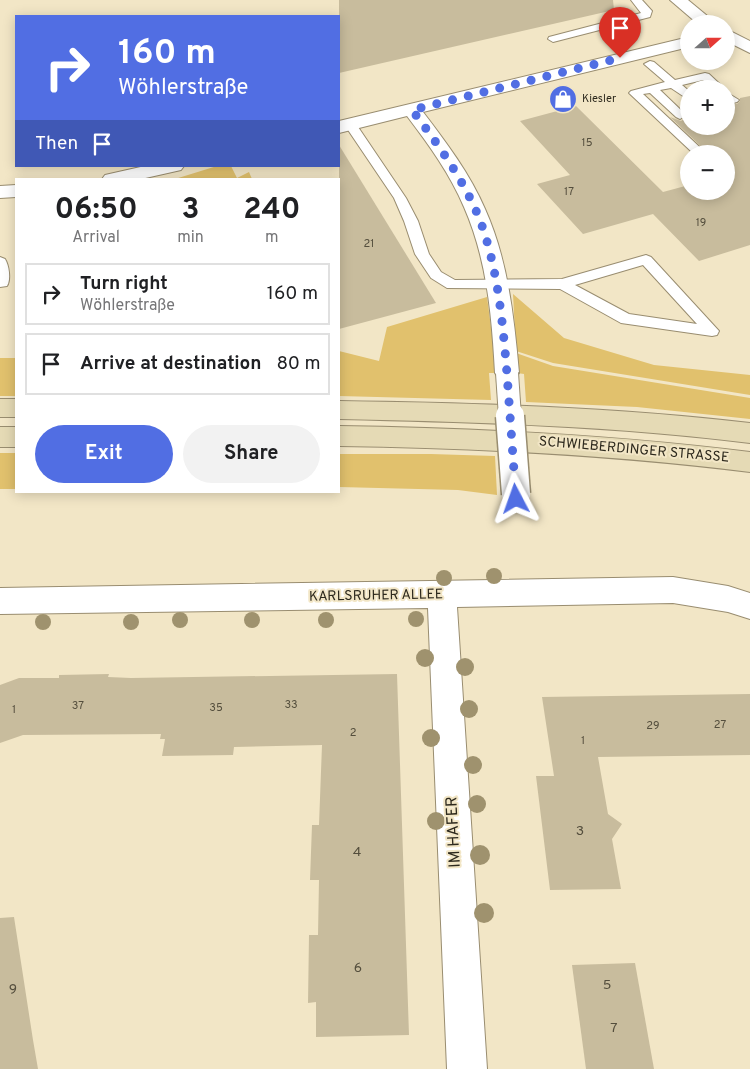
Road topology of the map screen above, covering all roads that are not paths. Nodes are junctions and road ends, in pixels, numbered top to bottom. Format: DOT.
graph roads {
  1 [pos="636,0"];
  2 [pos="678,0"];
  3 [pos="697,15"];
  4 [pos="750,27"];
  5 [pos="735,31"];
  6 [pos="554,38"];
  7 [pos="735,39"];
  8 [pos="680,44"];
  9 [pos="750,48"];
  10 [pos="650,64"];
  11 [pos="689,80"];
  12 [pos="709,80"];
  13 [pos="680,82"];
  14 [pos="674,84"];
  15 [pos="652,89"];
  16 [pos="680,89"];
  17 [pos="412,110"];
  18 [pos="680,114"];
  19 [pos="345,126"];
  20 [pos="691,145"];
  21 [pos="169,167"];
  22 [pos="117,178"];
  23 [pos="15,191"];
  24 [pos="0,192"];
  25 [pos="0,262"];
  26 [pos="2,283"];
  27 [pos="562,284"];
  28 [pos="497,285"];
  29 [pos="0,408"];
  30 [pos="15,408"];
  31 [pos="340,410"];
  32 [pos="750,433"];
  33 [pos="0,436"];
  34 [pos="15,436"];
  35 [pos="340,436"];
  36 [pos="750,462"];
  37 [pos="509,497"];
  38 [pos="442,595"];
  39 [pos="0,601"];
  40 [pos="750,606"];
  41 [pos="467,1069"];
  1 -- 6 [label="lane"];
  2 -- 3 [label="street"];
  4 -- 5 [label="street"];
  7 -- 9 [label="street"];
  8 -- 17 [label="street"];
  10 -- 14 [label="lane"];
  11 -- 12 [label="lane"];
  13 -- 14 [label="lane"];
  14 -- 15 [label="lane"];
  14 -- 16 [label="lane"];
  15 -- 18 [label="lane"];
  15 -- 20 [label="lane"];
  17 -- 19 [label="street"];
  17 -- 28 [label="street"];
  19 -- 28 [label="lane"];
  21 -- 22 [label="street"];
  23 -- 24 [label="street"];
  25 -- 26 [label="lane"];
  27 -- 27 [label="lane"];
  27 -- 28 [label="lane"];
  28 -- 37 [label="street, bridge"];
  29 -- 30 [label="main road"];
  31 -- 32 [label="main road, SCHWIEBERDINGER STRASSE"];
  33 -- 34 [label="main road"];
  35 -- 36 [label="main road, SCHWIEBERDINGER STRASSE"];
  38 -- 39 [label="street, KARLSRUHER ALLEE"];
  38 -- 40 [label="street, KARLSRUHER ALLEE"];
  38 -- 41 [label="street, IM HAFER"];
}
